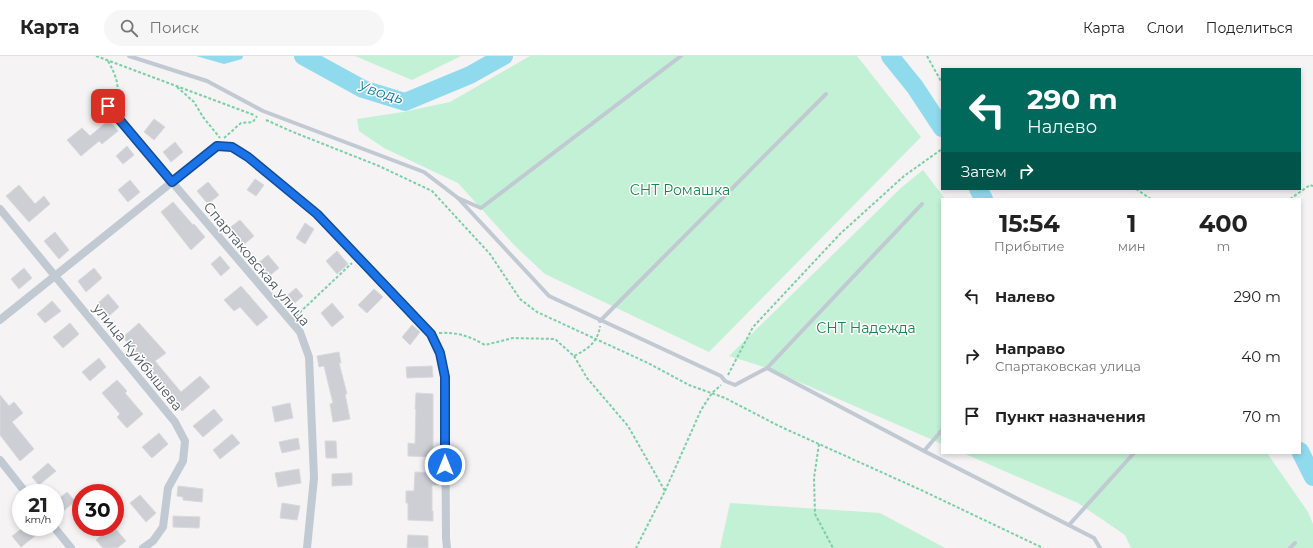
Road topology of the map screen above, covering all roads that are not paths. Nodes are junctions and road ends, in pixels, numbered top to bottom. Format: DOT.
graph roads {
  1 [pos="129,56"];
  2 [pos="681,56"];
  3 [pos="826,94"];
  4 [pos="102,100"];
  5 [pos="172,182"];
  6 [pos="458,198"];
  7 [pos="922,204"];
  8 [pos="0,209"];
  9 [pos="55,276"];
  10 [pos="0,320"];
  11 [pos="600,321"];
  12 [pos="767,368"];
  13 [pos="941,431"];
  14 [pos="924,451"];
  15 [pos="1133,454"];
  16 [pos="0,460"];
  17 [pos="19,484"];
  18 [pos="1068,525"];
  19 [pos="61,536"];
  20 [pos="1295,542"];
  21 [pos="71,548"];
  22 [pos="144,548"];
  23 [pos="307,548"];
  24 [pos="447,548"];
  25 [pos="1100,548"];
  26 [pos="1290,548"];
  1 -- 6 [label="lane"];
  2 -- 6 [label="lane"];
  3 -- 11 [label="lane"];
  4 -- 5 [label="street, Спартаковская улица"];
  5 -- 9 [label="street"];
  5 -- 23 [label="street, Спартаковская улица"];
  5 -- 24 [label="street"];
  6 -- 11 [label="lane"];
  7 -- 12 [label="lane"];
  8 -- 9 [label="street, улица Куйбышева"];
  9 -- 10 [label="street"];
  9 -- 22 [label="street, улица Куйбышева"];
  11 -- 12 [label="lane"];
  12 -- 14 [label="lane"];
  13 -- 14 [label="lane"];
  14 -- 18 [label="lane"];
  15 -- 18 [label="lane"];
  16 -- 17 [label="street"];
  18 -- 25 [label="lane"];
  19 -- 21 [label="street"];
  20 -- 26 [label="lane"];
}
